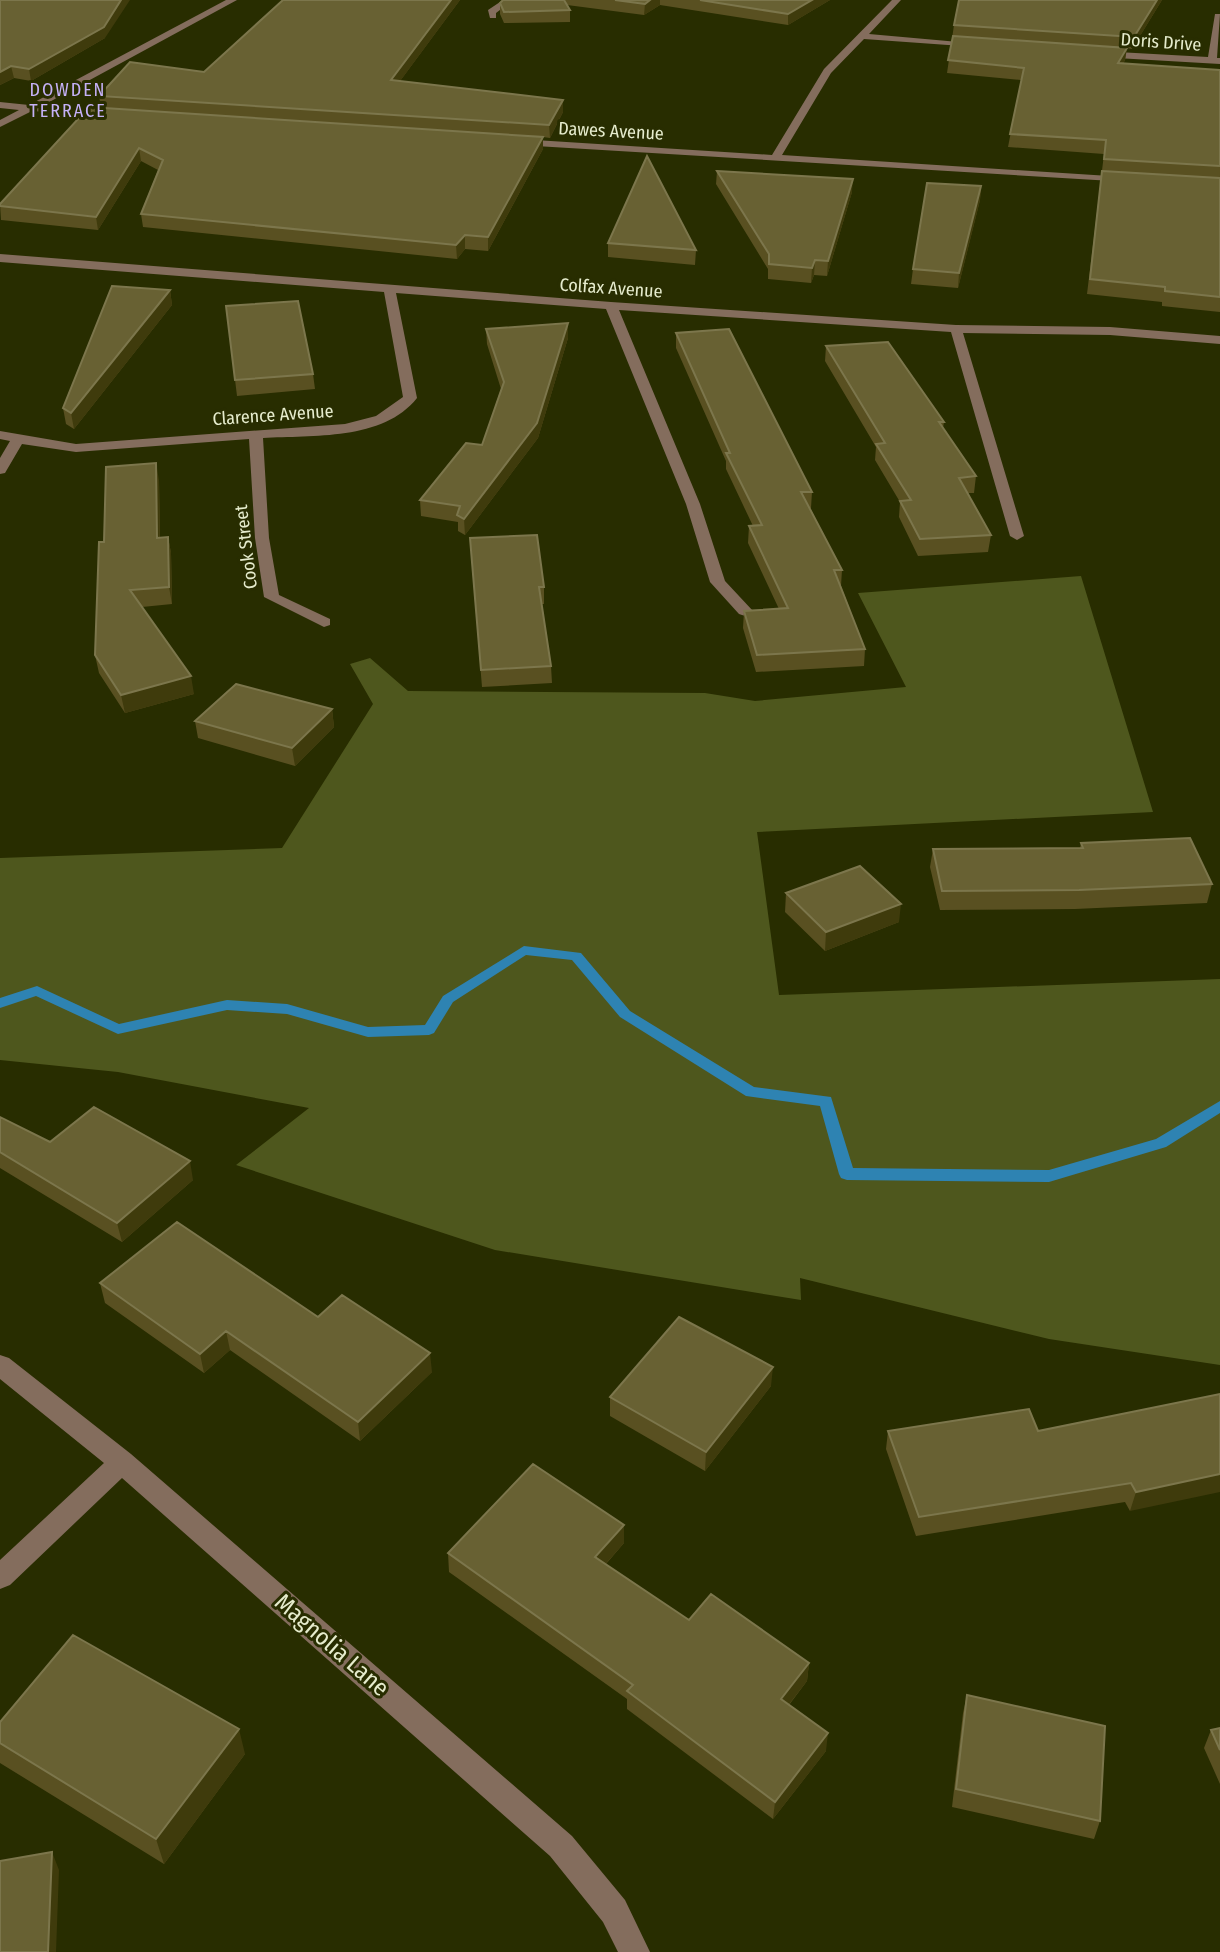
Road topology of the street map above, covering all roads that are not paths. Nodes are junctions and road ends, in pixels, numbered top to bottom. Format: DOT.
graph roads {
  1 [pos="233,0"];
  2 [pos="509,0"];
  3 [pos="897,0"];
  4 [pos="493,16"];
  5 [pos="1218,16"];
  6 [pos="860,36"];
  7 [pos="987,45"];
  8 [pos="1084,53"];
  9 [pos="1216,61"];
  10 [pos="0,105"];
  11 [pos="29,109"];
  12 [pos="124,116"];
  13 [pos="0,124"];
  14 [pos="503,141"];
  15 [pos="775,158"];
  16 [pos="1143,181"];
  17 [pos="0,258"];
  18 [pos="389,287"];
  19 [pos="611,306"];
  20 [pos="956,329"];
  21 [pos="1220,340"];
  22 [pos="0,435"];
  23 [pos="256,435"];
  24 [pos="18,439"];
  25 [pos="0,470"];
  26 [pos="1017,536"];
  27 [pos="745,611"];
  28 [pos="324,622"];
  29 [pos="0,1365"];
  30 [pos="122,1462"];
  31 [pos="0,1577"];
  32 [pos="634,1952"];
  1 -- 11 [label="street"];
  2 -- 4 [label="street"];
  3 -- 6 [label="street"];
  5 -- 9 [label="street"];
  6 -- 7 [label="street"];
  6 -- 15 [label="street"];
  8 -- 9 [label="street, Doris Drive"];
  10 -- 11 [label="street"];
  11 -- 12 [label="street"];
  11 -- 13 [label="street"];
  14 -- 15 [label="street, Dawes Avenue"];
  15 -- 16 [label="street, Dawes Avenue"];
  17 -- 18 [label="street, Colfax Avenue"];
  18 -- 19 [label="street, Colfax Avenue"];
  18 -- 23 [label="street, Clarence Avenue"];
  19 -- 20 [label="street, Colfax Avenue"];
  19 -- 27 [label="street"];
  20 -- 21 [label="street, Colfax Avenue"];
  20 -- 26 [label="street"];
  22 -- 24 [label="street, Clarence Avenue"];
  23 -- 24 [label="street, Clarence Avenue"];
  23 -- 28 [label="street, Cook Street"];
  24 -- 25 [label="street"];
  29 -- 30 [label="street, Magnolia Lane"];
  30 -- 31 [label="street"];
  30 -- 32 [label="street, Magnolia Lane"];
}
